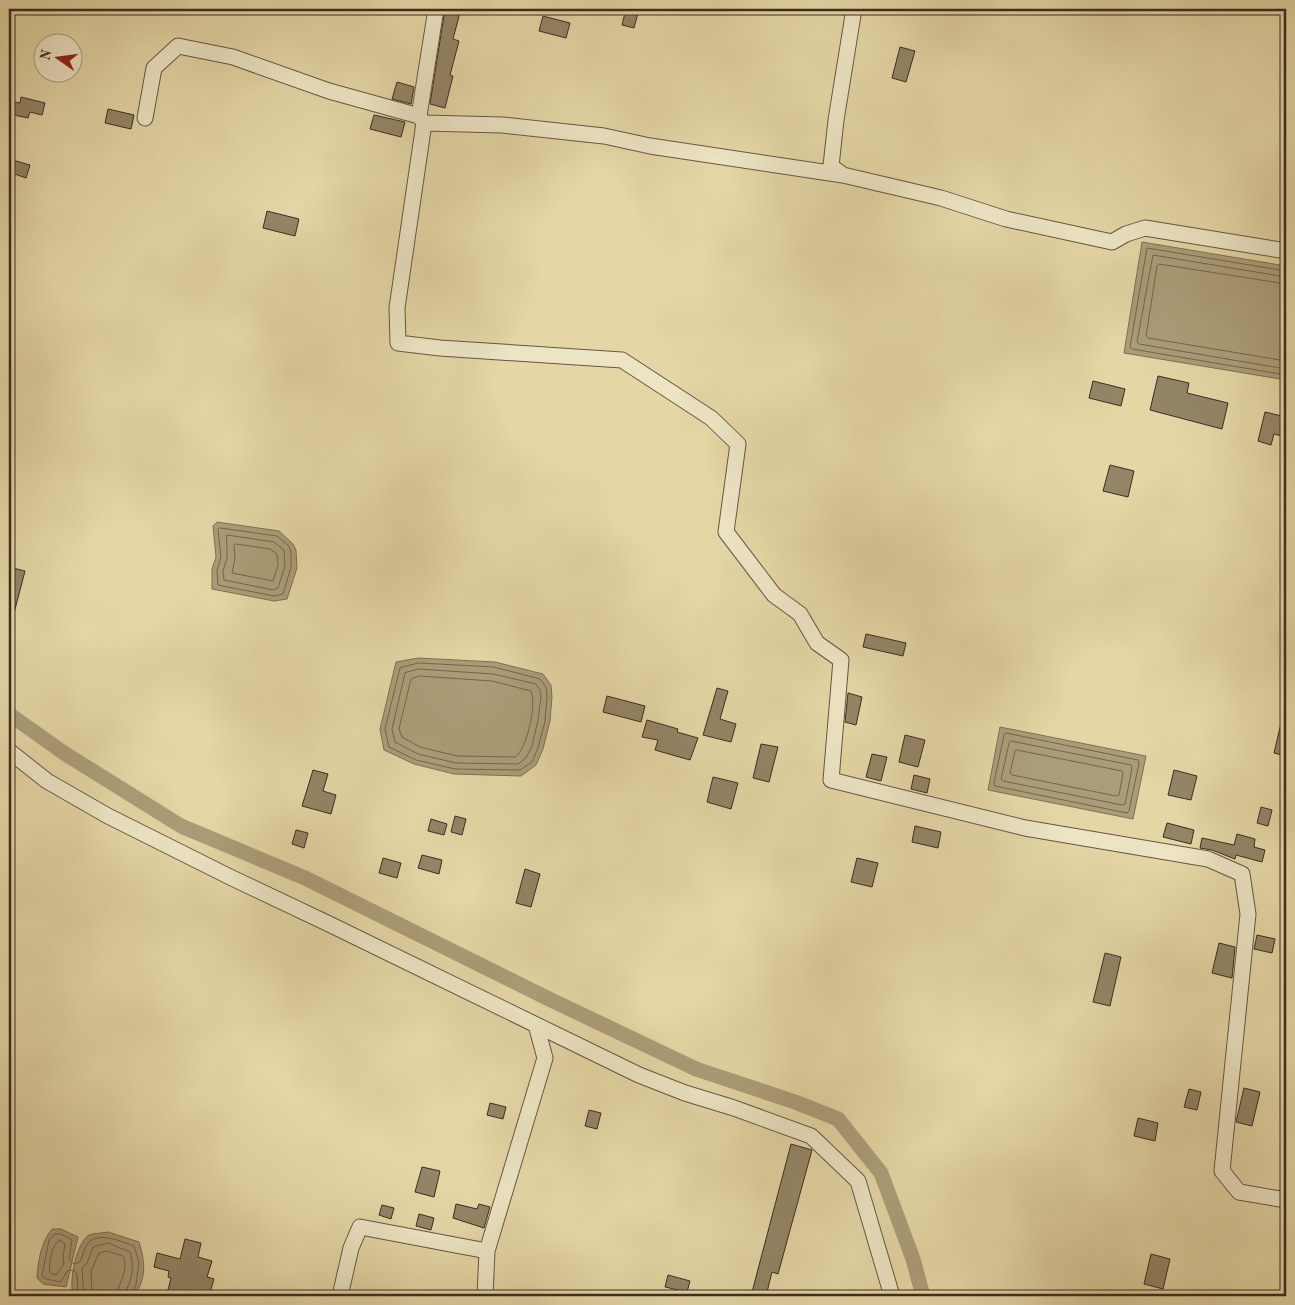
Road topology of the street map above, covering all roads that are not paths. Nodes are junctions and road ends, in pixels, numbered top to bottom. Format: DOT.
graph roads {
  1 [pos="436,9"];
  2 [pos="854,9"];
  3 [pos="144,118"];
  4 [pos="422,120"];
  5 [pos="843,175"];
  6 [pos="1286,251"];
  7 [pos="9,752"];
  8 [pos="536,1025"];
  9 [pos="1286,1200"];
  10 [pos="487,1251"];
  11 [pos="340,1296"];
  12 [pos="485,1296"];
  13 [pos="892,1296"];
  1 -- 4 [label="street"];
  2 -- 5 [label="street"];
  3 -- 4 [label="street"];
  4 -- 5 [label="street"];
  4 -- 9 [label="street"];
  5 -- 6 [label="street"];
  7 -- 8 [label="street"];
  8 -- 10 [label="street"];
  8 -- 13 [label="street"];
  10 -- 11 [label="street"];
  10 -- 12 [label="street"];
}
